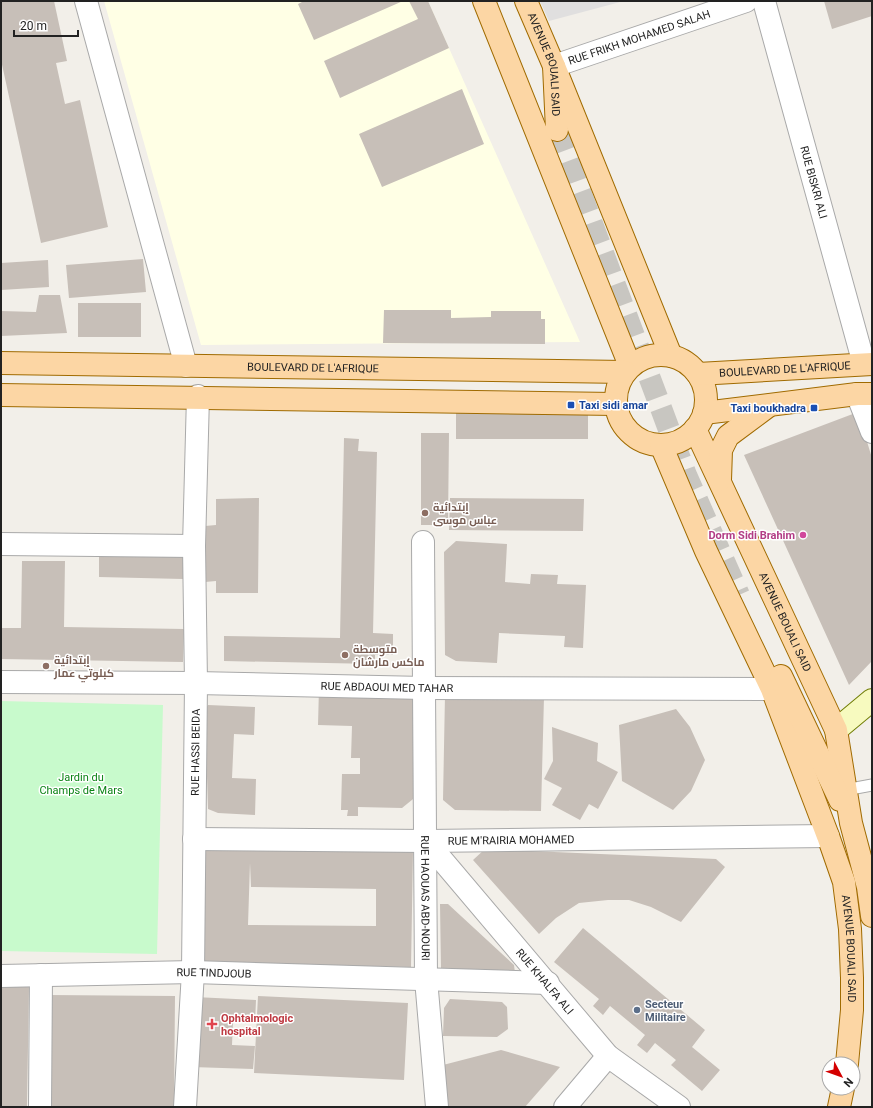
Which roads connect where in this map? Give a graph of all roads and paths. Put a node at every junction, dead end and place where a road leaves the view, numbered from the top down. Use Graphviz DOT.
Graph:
graph roads {
  1 [pos="86,1"];
  2 [pos="484,1"];
  3 [pos="526,1"];
  4 [pos="746,1"];
  5 [pos="764,1"];
  6 [pos="554,66"];
  7 [pos="518,86"];
  8 [pos="672,356"];
  9 [pos="1,363"];
  10 [pos="868,364"];
  11 [pos="186,366"];
  12 [pos="627,369"];
  13 [pos="698,374"];
  14 [pos="865,394"];
  15 [pos="1,395"];
  16 [pos="198,396"];
  17 [pos="615,404"];
  18 [pos="770,405"];
  19 [pos="700,421"];
  20 [pos="872,432"];
  21 [pos="661,445"];
  22 [pos="720,483"];
  23 [pos="423,542"];
  24 [pos="1,544"];
  25 [pos="194,546"];
  26 [pos="739,595"];
  27 [pos="1,682"];
  28 [pos="196,683"];
  29 [pos="424,688"];
  30 [pos="781,692"];
  31 [pos="872,700"];
  32 [pos="836,730"];
  33 [pos="872,784"];
  34 [pos="845,790"];
  35 [pos="851,823"];
  36 [pos="828,836"];
  37 [pos="194,839"];
  38 [pos="426,841"];
  39 [pos="872,916"];
  40 [pos="193,972"];
  41 [pos="41,975"];
  42 [pos="1,976"];
  43 [pos="426,979"];
  44 [pos="548,983"];
  45 [pos="608,1056"];
  46 [pos="848,1056"];
  47 [pos="841,1096"];
  48 [pos="40,1107"];
  49 [pos="185,1107"];
  50 [pos="437,1107"];
  51 [pos="565,1107"];
  52 [pos="679,1107"];
  53 [pos="839,1107"];
  1 -- 11 [label="street"];
  2 -- 7 [label="main road"];
  3 -- 6 [label="main road, AVENUE BOUALI SAID"];
  4 -- 6 [label="street, RUE FRIKH MOHAMED SALAH"];
  5 -- 10 [label="street, RUE BISKRI ALI"];
  6 -- 7 [label="main road, AVENUE BOUALI SAID"];
  6 -- 8 [label="main road"];
  7 -- 12 [label="main road"];
  8 -- 12 [label="main road"];
  8 -- 13 [label="main road"];
  9 -- 11 [label="main road, BOULEVARD DE L'AFRIQUE"];
  10 -- 13 [label="main road, BOULEVARD DE L'AFRIQUE"];
  11 -- 12 [label="main road, BOULEVARD DE L'AFRIQUE"];
  12 -- 17 [label="main road"];
  13 -- 19 [label="main road"];
  14 -- 18 [label="main road"];
  14 -- 20 [label="street"];
  15 -- 16 [label="main road"];
  16 -- 17 [label="main road"];
  16 -- 25 [label="street, RUE HASSI BEIDA"];
  17 -- 21 [label="main road"];
  18 -- 19 [label="main road"];
  18 -- 22 [label="main road"];
  19 -- 21 [label="main road"];
  19 -- 22 [label="main road, AVENUE BOUALI SAID"];
  21 -- 30 [label="main road, AVENUE BOUALI SAID"];
  22 -- 32 [label="main road, AVENUE BOUALI SAID"];
  23 -- 29 [label="street, RUE HAOUAS ABD-NOURI"];
  24 -- 25 [label="street"];
  25 -- 28 [label="street, RUE HASSI BEIDA"];
  26 -- 30 [label="main road, AVENUE BOUALI SAID"];
  27 -- 28 [label="street, RUE ABDAOUI MED TAHAR"];
  28 -- 29 [label="street, RUE ABDAOUI MED TAHAR"];
  28 -- 37 [label="street, RUE HASSI BEIDA"];
  29 -- 30 [label="street, RUE ABDAOUI MED TAHAR"];
  29 -- 38 [label="street, RUE HAOUAS ABD-NOURI"];
  30 -- 35 [label="main road, AVENUE BOUALI SAID"];
  30 -- 36 [label="main road, AVENUE BOUALI SAID"];
  31 -- 32 [label="main road"];
  32 -- 34 [label="main road, AVENUE BOUALI SAID"];
  33 -- 34 [label="lane"];
  34 -- 35 [label="main road, AVENUE BOUALI SAID"];
  35 -- 39 [label="main road, AVENUE BOUALI SAID"];
  36 -- 38 [label="street, RUE M'RAIRIA MOHAMED"];
  36 -- 46 [label="main road, AVENUE BOUALI SAID"];
  37 -- 38 [label="street, RUE M'RAIRIA MOHAMED"];
  37 -- 40 [label="street, RUE HASSI BEIDA"];
  38 -- 43 [label="street, RUE HAOUAS ABD-NOURI"];
  38 -- 44 [label="street, RUE KHALFA ALI"];
  40 -- 41 [label="street, RUE TINDJOUB"];
  40 -- 43 [label="street, RUE TINDJOUB"];
  40 -- 49 [label="street, RUE HASSI BEIDA"];
  41 -- 42 [label="street, RUE TINDJOUB"];
  41 -- 48 [label="street"];
  43 -- 44 [label="street, RUE TINDJOUB"];
  43 -- 50 [label="street, RUE HAOUAS ABD-NOURI"];
  44 -- 45 [label="street, RUE KHALFA ALI"];
  45 -- 51 [label="street"];
  45 -- 52 [label="street, RUE KHALFA ALI"];
  47 -- 53 [label="main road"];
}
